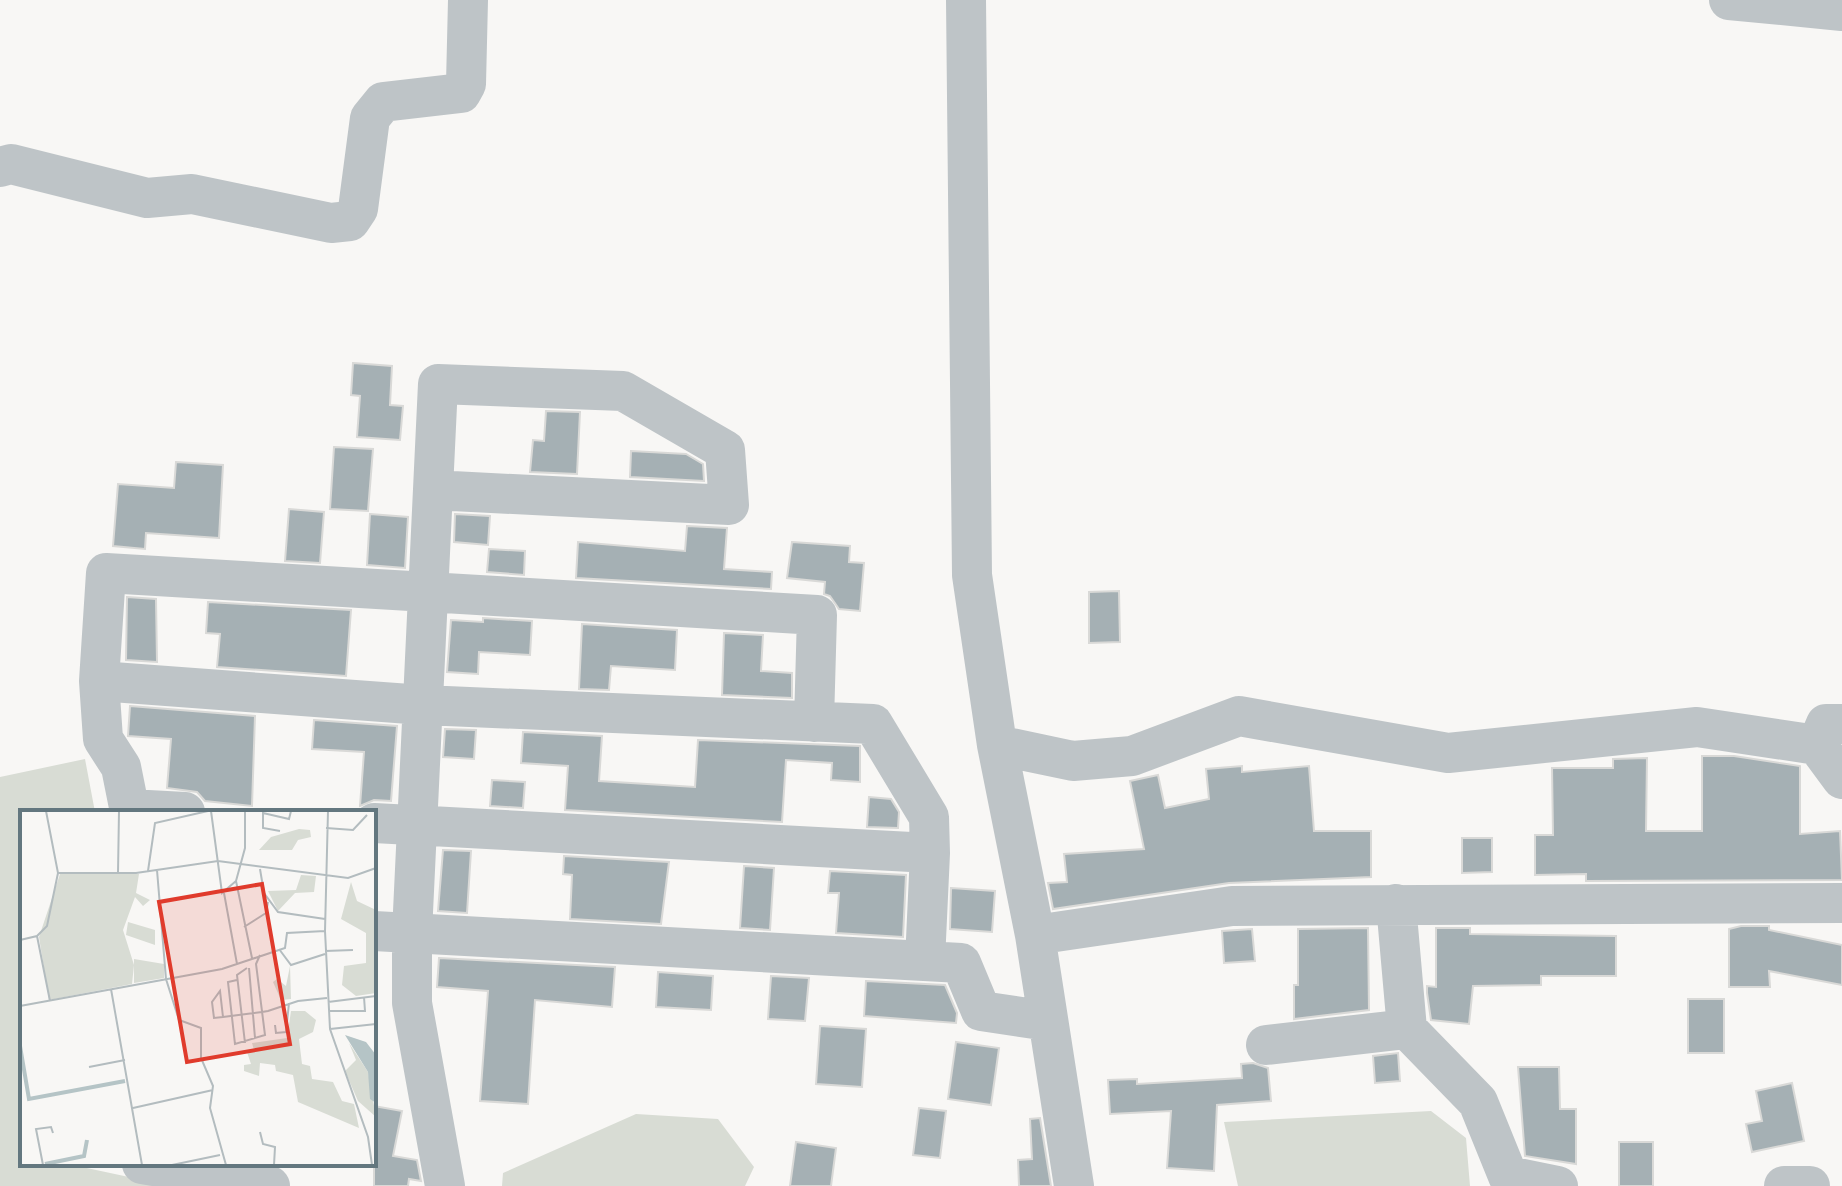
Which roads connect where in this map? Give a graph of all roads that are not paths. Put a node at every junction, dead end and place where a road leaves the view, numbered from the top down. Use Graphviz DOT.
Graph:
graph roads {
  1 [pos="468,0"];
  2 [pos="966,0"];
  3 [pos="1729,0"];
  4 [pos="1842,11"];
  5 [pos="0,167"];
  6 [pos="433,490"];
  7 [pos="428,595"];
  8 [pos="99,681"];
  9 [pos="423,705"];
  10 [pos="814,722"];
  11 [pos="1830,735"];
  12 [pos="997,745"];
  13 [pos="1842,779"];
  14 [pos="130,810"];
  15 [pos="376,823"];
  16 [pos="417,826"];
  17 [pos="930,853"];
  18 [pos="1842,903"];
  19 [pos="1396,904"];
  20 [pos="393,932"];
  21 [pos="1035,935"];
  22 [pos="925,961"];
  23 [pos="1048,1021"];
  24 [pos="1407,1029"];
  25 [pos="1266,1045"];
  26 [pos="154,1166"];
  27 [pos="270,1186"];
  28 [pos="445,1186"];
  29 [pos="1074,1186"];
  30 [pos="1558,1186"];
  31 [pos="1784,1186"];
  32 [pos="1810,1186"];
  1 -- 5 [label="street"];
  2 -- 12 [label="street"];
  3 -- 4 [label="street"];
  6 -- 6 [label="street"];
  6 -- 7 [label="street"];
  7 -- 8 [label="street"];
  7 -- 9 [label="street"];
  7 -- 10 [label="street"];
  8 -- 9 [label="street"];
  8 -- 14 [label="street"];
  9 -- 10 [label="street"];
  9 -- 16 [label="street"];
  10 -- 17 [label="street"];
  11 -- 12 [label="street"];
  11 -- 13 [label="street"];
  12 -- 21 [label="street"];
  15 -- 16 [label="street"];
  16 -- 17 [label="street"];
  16 -- 20 [label="street"];
  17 -- 22 [label="street"];
  18 -- 19 [label="street"];
  19 -- 21 [label="street"];
  19 -- 24 [label="street"];
  20 -- 22 [label="street"];
  20 -- 28 [label="street"];
  21 -- 23 [label="street"];
  22 -- 23 [label="street"];
  23 -- 29 [label="street"];
  24 -- 25 [label="street"];
  24 -- 30 [label="street"];
  26 -- 27 [label="street"];
  31 -- 32 [label="street"];
}
